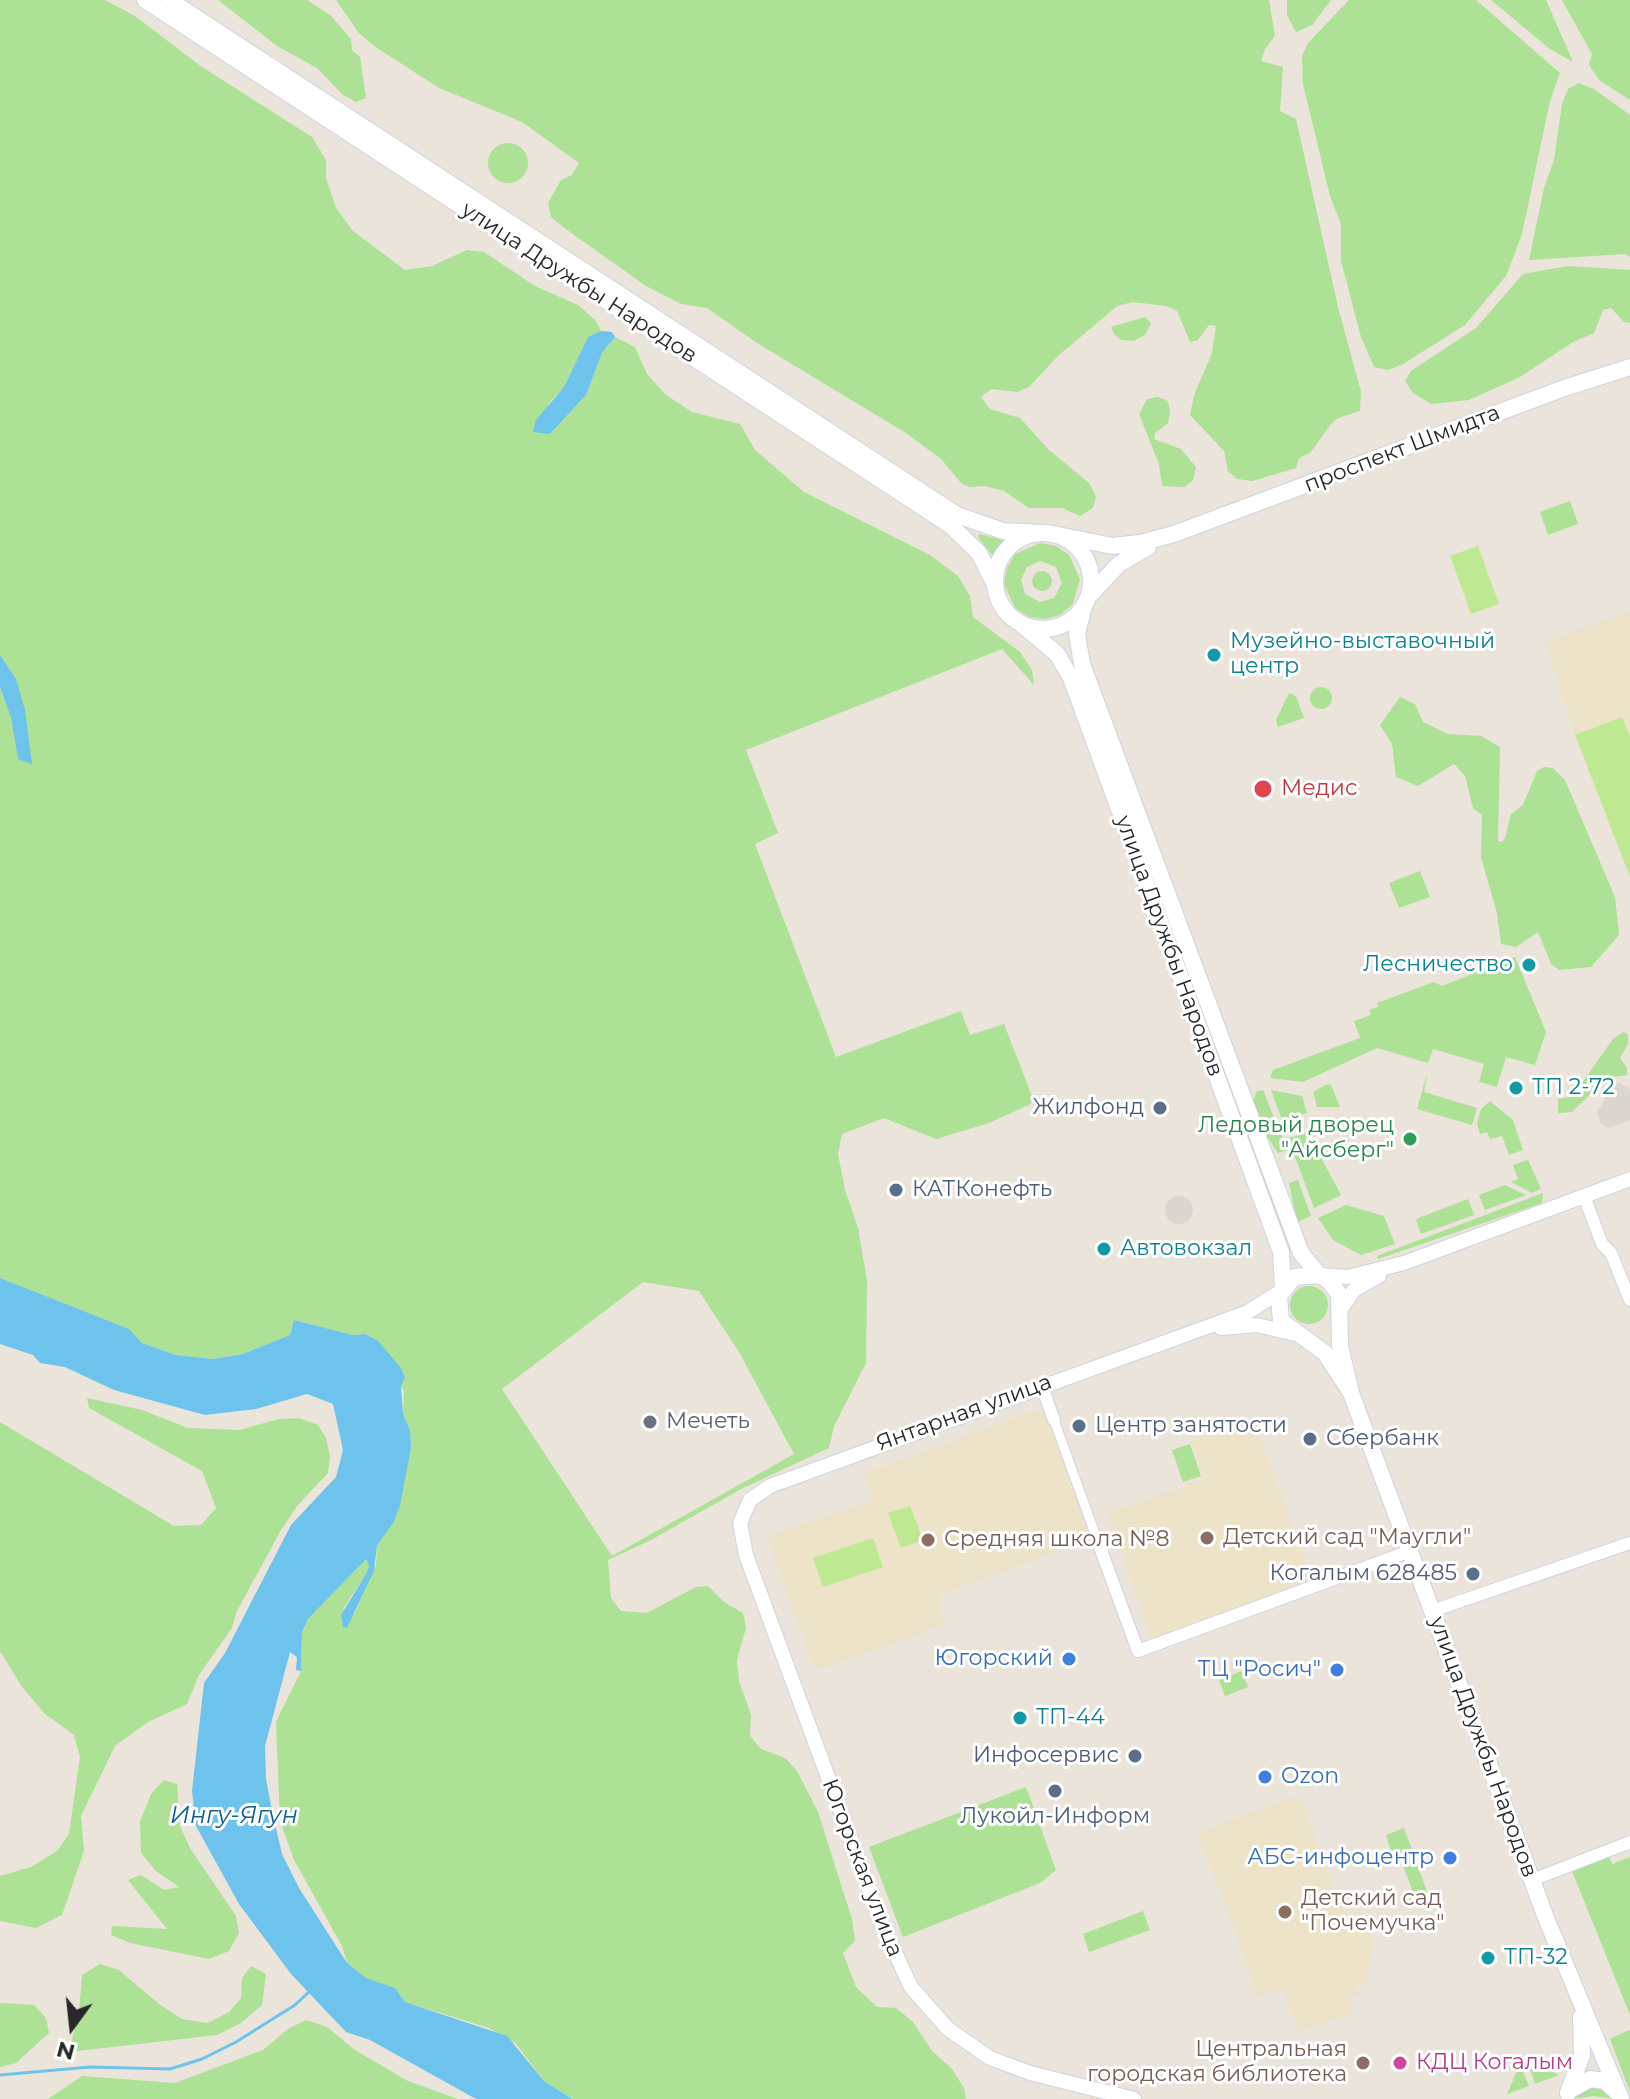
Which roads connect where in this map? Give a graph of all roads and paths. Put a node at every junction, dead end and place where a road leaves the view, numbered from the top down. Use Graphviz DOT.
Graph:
graph roads {
  1 [pos="145,0"];
  2 [pos="169,0"];
  3 [pos="1630,367"];
  4 [pos="1050,534"];
  5 [pos="1174,534"];
  6 [pos="995,585"];
  7 [pos="1085,602"];
  8 [pos="1020,623"];
  9 [pos="1630,1179"];
  10 [pos="1584,1196"];
  11 [pos="1404,1263"];
  12 [pos="1320,1275"];
  13 [pos="1282,1289"];
  14 [pos="1630,1300"];
  15 [pos="1340,1313"];
  16 [pos="1189,1334"];
  17 [pos="1298,1335"];
  18 [pos="1041,1384"];
  19 [pos="1351,1393"];
  20 [pos="1054,1420"];
  21 [pos="746,1504"];
  22 [pos="1098,1542"];
  23 [pos="1630,1543"];
  24 [pos="1410,1551"];
  25 [pos="1432,1611"];
  26 [pos="1630,1842"];
  27 [pos="1532,1880"];
  28 [pos="1580,2003"];
  29 [pos="1565,2097"];
  30 [pos="1134,2099"];
  31 [pos="1621,2099"];
  1 -- 6 [label="main road, улица Дружбы Народов"];
  2 -- 4 [label="main road, улица Дружбы Народов"];
  3 -- 5 [label="main road, проспект Шмидта"];
  4 -- 5 [label="main road, проспект Шмидта"];
  4 -- 6 [label="main road"];
  4 -- 7 [label="main road"];
  5 -- 7 [label="main road, проспект Шмидта"];
  6 -- 8 [label="main road"];
  7 -- 8 [label="main road"];
  7 -- 12 [label="main road, улица Дружбы Народов"];
  8 -- 13 [label="main road, улица Дружбы Народов"];
  9 -- 10 [label="street"];
  10 -- 11 [label="street"];
  10 -- 14 [label="street"];
  11 -- 12 [label="street"];
  11 -- 15 [label="street"];
  12 -- 13 [label="main road"];
  12 -- 15 [label="main road"];
  13 -- 16 [label="street"];
  13 -- 17 [label="main road"];
  15 -- 17 [label="main road"];
  15 -- 19 [label="main road"];
  16 -- 17 [label="street"];
  16 -- 18 [label="street, Янтарная улица"];
  17 -- 19 [label="main road"];
  18 -- 20 [label="street"];
  18 -- 21 [label="street, Янтарная улица"];
  19 -- 24 [label="main road, улица Дружбы Народов"];
  20 -- 22 [label="street"];
  21 -- 30 [label="street, Югорская улица"];
  22 -- 24 [label="street"];
  23 -- 25 [label="street"];
  24 -- 25 [label="main road, улица Дружбы Народов"];
  25 -- 27 [label="main road, улица Дружбы Народов"];
  26 -- 27 [label="street"];
  27 -- 28 [label="main road, улица Дружбы Народов"];
  28 -- 29 [label="main road"];
  28 -- 31 [label="main road, улица Дружбы Народов"];
  29 -- 31 [label="main road, улица Дружбы Народов"];
}
